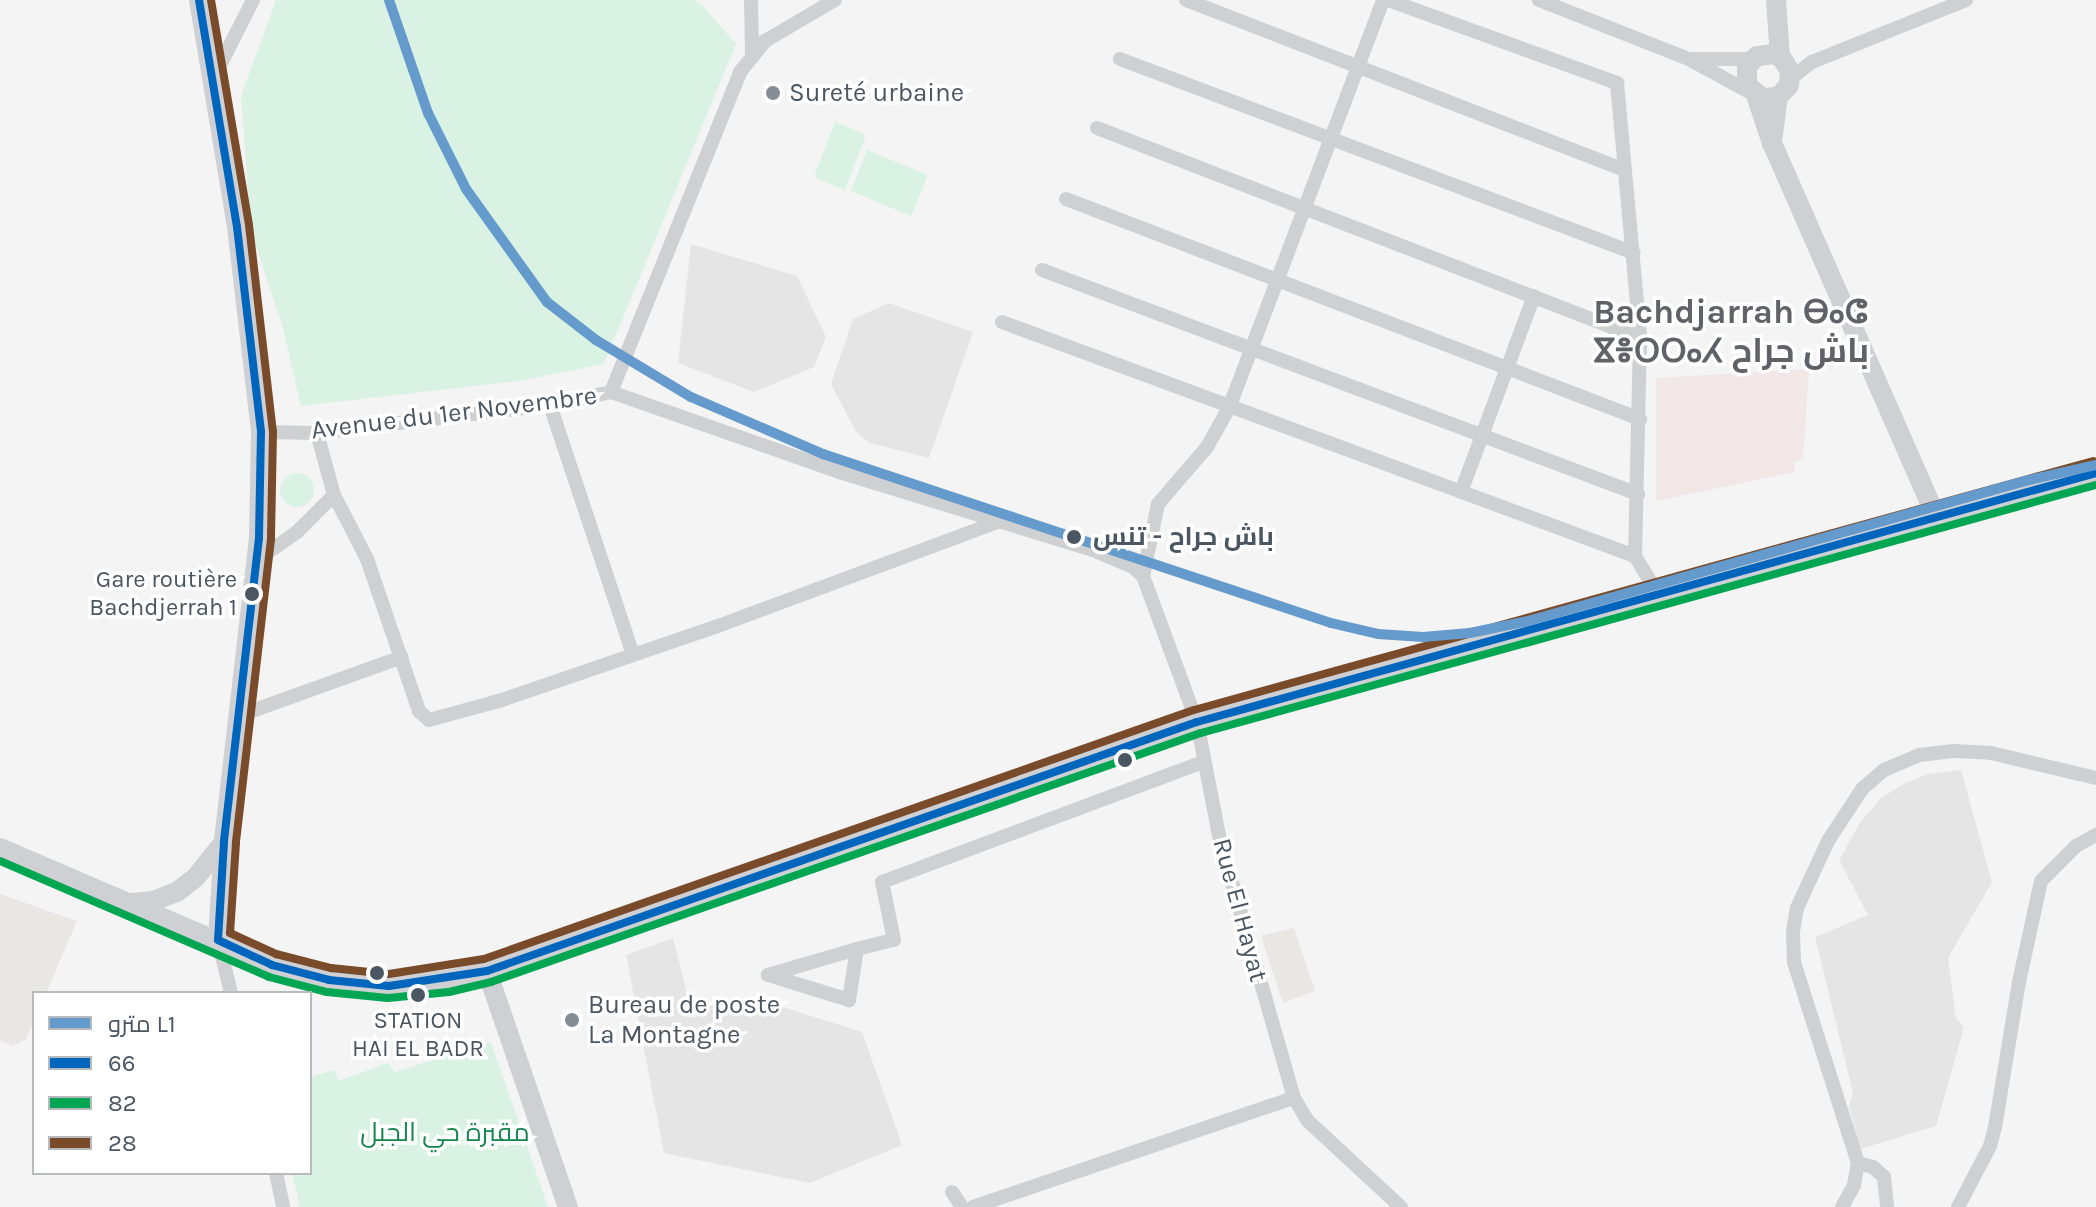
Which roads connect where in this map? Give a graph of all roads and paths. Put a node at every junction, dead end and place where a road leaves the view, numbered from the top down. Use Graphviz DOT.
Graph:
graph roads {
  1 [pos="199,0"];
  2 [pos="253,0"];
  3 [pos="751,0"];
  4 [pos="835,0"];
  5 [pos="1186,0"];
  6 [pos="1385,0"];
  7 [pos="1539,0"];
  8 [pos="1776,0"];
  9 [pos="1966,0"];
  10 [pos="244,7"];
  11 [pos="752,53"];
  12 [pos="1769,57"];
  13 [pos="1120,59"];
  14 [pos="1689,59"];
  15 [pos="1812,62"];
  16 [pos="1357,66"];
  17 [pos="214,77"];
  18 [pos="1790,79"];
  19 [pos="1756,95"];
  20 [pos="1778,97"];
  21 [pos="1097,128"];
  22 [pos="1330,137"];
  23 [pos="1772,143"];
  24 [pos="1625,170"];
  25 [pos="1066,199"];
  26 [pos="1304,207"];
  27 [pos="1634,253"];
  28 [pos="1042,270"];
  29 [pos="1278,280"];
  30 [pos="1534,296"];
  31 [pos="1002,322"];
  32 [pos="1640,338"];
  33 [pos="1251,349"];
  34 [pos="1507,368"];
  35 [pos="611,392"];
  36 [pos="550,405"];
  37 [pos="1229,408"];
  38 [pos="1640,419"];
  39 [pos="261,432"];
  40 [pos="317,433"];
  41 [pos="1481,435"];
  42 [pos="2096,473"];
  43 [pos="1461,492"];
  44 [pos="1638,494"];
  45 [pos="334,495"];
  46 [pos="1936,517"];
  47 [pos="998,522"];
  48 [pos="1635,556"];
  49 [pos="257,560"];
  50 [pos="1143,576"];
  51 [pos="1659,596"];
  52 [pos="633,654"];
  53 [pos="402,657"];
  54 [pos="238,716"];
  55 [pos="1197,722"];
  56 [pos="1203,762"];
  57 [pos="2096,778"];
  58 [pos="2096,835"];
  59 [pos="224,842"];
  60 [pos="0,848"];
  61 [pos="131,903"];
  62 [pos="218,940"];
  63 [pos="857,949"];
  64 [pos="487,971"];
  65 [pos="231,991"];
  66 [pos="1294,1098"];
  67 [pos="1858,1163"];
  68 [pos="276,1175"];
  69 [pos="952,1192"];
  70 [pos="283,1207"];
  71 [pos="568,1207"];
  72 [pos="962,1207"];
  73 [pos="973,1207"];
  74 [pos="1401,1207"];
  75 [pos="1842,1207"];
  76 [pos="1887,1207"];
  77 [pos="1958,1207"];
  1 -- 17 [label="main road"];
  2 -- 10 [label="street"];
  3 -- 11 [label="street"];
  4 -- 11 [label="street"];
  5 -- 16 [label="street"];
  6 -- 16 [label="street"];
  6 -- 24 [label="street"];
  7 -- 14 [label="street"];
  8 -- 12 [label="main road"];
  9 -- 15 [label="street"];
  10 -- 17 [label="street"];
  11 -- 35 [label="street"];
  12 -- 14 [label="street"];
  12 -- 15 [label="street"];
  12 -- 18 [label="main road"];
  12 -- 19 [label="main road"];
  13 -- 22 [label="street"];
  14 -- 19 [label="street"];
  15 -- 18 [label="street"];
  16 -- 22 [label="street"];
  16 -- 24 [label="street"];
  17 -- 39 [label="main road"];
  18 -- 20 [label="main road"];
  19 -- 20 [label="main road"];
  19 -- 23 [label="main road"];
  20 -- 23 [label="main road"];
  21 -- 26 [label="street"];
  22 -- 26 [label="street"];
  22 -- 27 [label="street"];
  23 -- 46 [label="main road"];
  24 -- 27 [label="street"];
  25 -- 29 [label="street"];
  26 -- 29 [label="street"];
  26 -- 30 [label="street"];
  27 -- 32 [label="street"];
  28 -- 33 [label="street"];
  29 -- 33 [label="street"];
  29 -- 34 [label="street"];
  30 -- 32 [label="street"];
  30 -- 34 [label="street"];
  31 -- 37 [label="street"];
  32 -- 38 [label="street"];
  33 -- 37 [label="street"];
  33 -- 41 [label="street"];
  34 -- 38 [label="street"];
  34 -- 41 [label="street"];
  35 -- 36 [label="street, Avenue du 1er Novembre"];
  35 -- 47 [label="street, Avenue du 1er Novembre"];
  36 -- 40 [label="street, Avenue du 1er Novembre"];
  36 -- 52 [label="street"];
  37 -- 43 [label="street"];
  37 -- 50 [label="street"];
  38 -- 44 [label="street"];
  39 -- 40 [label="street, Avenue du 1er Novembre"];
  39 -- 49 [label="main road"];
  40 -- 45 [label="street"];
  41 -- 43 [label="street"];
  41 -- 44 [label="street"];
  42 -- 46 [label="main road"];
  43 -- 48 [label="street"];
  44 -- 48 [label="street"];
  45 -- 49 [label="street"];
  45 -- 53 [label="street"];
  46 -- 51 [label="main road"];
  47 -- 50 [label="street, Avenue du 1er Novembre"];
  47 -- 52 [label="street"];
  48 -- 51 [label="street"];
  49 -- 54 [label="main road"];
  50 -- 55 [label="street, Rue El Hayat"];
  51 -- 55 [label="main road"];
  52 -- 53 [label="street"];
  53 -- 54 [label="street"];
  54 -- 59 [label="main road"];
  55 -- 56 [label="street, Rue El Hayat"];
  55 -- 64 [label="main road"];
  56 -- 63 [label="street"];
  56 -- 66 [label="street, Rue El Hayat"];
  57 -- 67 [label="street"];
  58 -- 77 [label="street"];
  59 -- 61 [label="main road"];
  59 -- 62 [label="main road"];
  60 -- 61 [label="main road"];
  61 -- 62 [label="main road"];
  62 -- 64 [label="main road"];
  62 -- 65 [label="street"];
  63 -- 63 [label="street"];
  64 -- 71 [label="main road"];
  66 -- 73 [label="street"];
  66 -- 74 [label="street, Rue El Hayat"];
  67 -- 75 [label="street"];
  67 -- 76 [label="street"];
  68 -- 70 [label="street"];
  69 -- 72 [label="street"];
}
